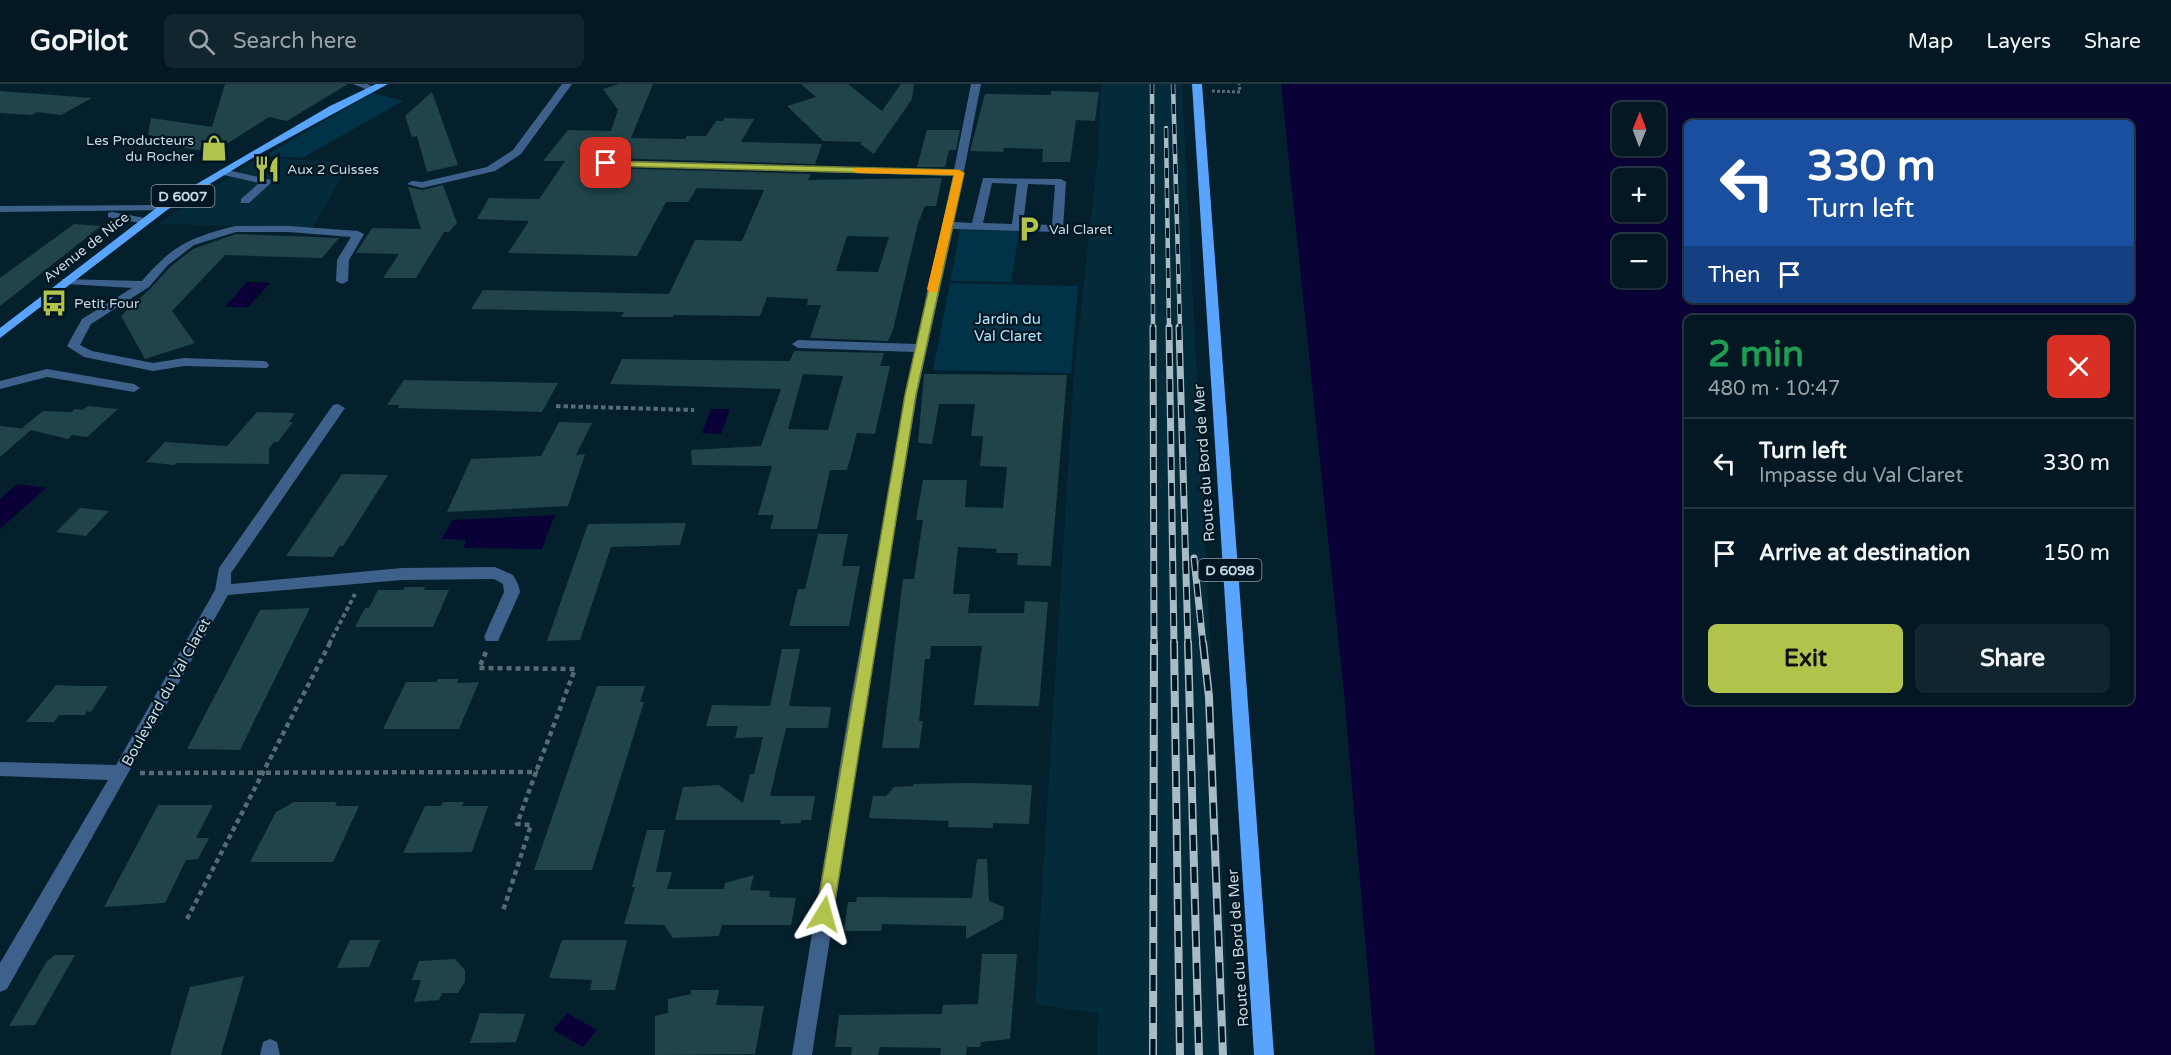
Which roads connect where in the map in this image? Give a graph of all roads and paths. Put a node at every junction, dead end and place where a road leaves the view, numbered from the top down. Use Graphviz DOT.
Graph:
graph roads {
  1 [pos="358,84"];
  2 [pos="567,84"];
  3 [pos="976,84"];
  4 [pos="1239,84"];
  5 [pos="378,87"];
  6 [pos="1198,87"];
  7 [pos="606,163"];
  8 [pos="223,172"];
  9 [pos="959,173"];
  10 [pos="1023,181"];
  11 [pos="412,184"];
  12 [pos="245,201"];
  13 [pos="163,208"];
  14 [pos="0,209"];
  15 [pos="86,210"];
  16 [pos="145,220"];
  17 [pos="947,225"];
  18 [pos="977,226"];
  19 [pos="1017,228"];
  20 [pos="66,281"];
  21 [pos="342,281"];
  22 [pos="145,285"];
  23 [pos="0,333"];
  24 [pos="798,344"];
  25 [pos="921,348"];
  26 [pos="263,365"];
  27 [pos="0,385"];
  28 [pos="134,388"];
  29 [pos="556,406"];
  30 [pos="338,408"];
  31 [pos="694,410"];
  32 [pos="364,577"];
  33 [pos="223,590"];
  34 [pos="492,637"];
  35 [pos="0,769"];
  36 [pos="263,772"];
  37 [pos="536,772"];
  38 [pos="121,773"];
  39 [pos="503,911"];
  40 [pos="187,919"];
  41 [pos="0,982"];
  42 [pos="802,1055"];
  43 [pos="1264,1055"];
  1 -- 5 [label="street"];
  2 -- 11 [label="street"];
  3 -- 9 [label="street"];
  4 -- 6 [label="path"];
  5 -- 8 [label="main road, Avenue de Nice / D 6007"];
  6 -- 43 [label="main road, Route du Bord de Mer / D 6098"];
  7 -- 9 [label="street"];
  8 -- 12 [label="street"];
  8 -- 13 [label="main road, Avenue de Nice / D 6007"];
  9 -- 17 [label="street"];
  10 -- 18 [label="street"];
  10 -- 19 [label="street"];
  10 -- 19 [label="street"];
  13 -- 15 [label="street"];
  13 -- 16 [label="main road, Avenue de Nice / D 6007"];
  14 -- 15 [label="street"];
  15 -- 16 [label="street"];
  16 -- 20 [label="main road, Avenue de Nice / D 6007"];
  17 -- 18 [label="street"];
  17 -- 25 [label="street"];
  18 -- 19 [label="street"];
  20 -- 22 [label="street"];
  20 -- 23 [label="main road, Avenue de Nice / D 6007"];
  21 -- 22 [label="street"];
  22 -- 26 [label="street"];
  24 -- 25 [label="street"];
  25 -- 42 [label="street"];
  27 -- 28 [label="street"];
  29 -- 31 [label="path"];
  30 -- 33 [label="street, Boulevard du Val Claret"];
  32 -- 33 [label="street"];
  32 -- 34 [label="street"];
  32 -- 36 [label="path"];
  33 -- 38 [label="street, Boulevard du Val Claret"];
  34 -- 37 [label="path"];
  35 -- 38 [label="street"];
  36 -- 37 [label="path"];
  36 -- 38 [label="path"];
  36 -- 40 [label="path"];
  37 -- 39 [label="path"];
  38 -- 41 [label="street, Boulevard du Val Claret"];
}
